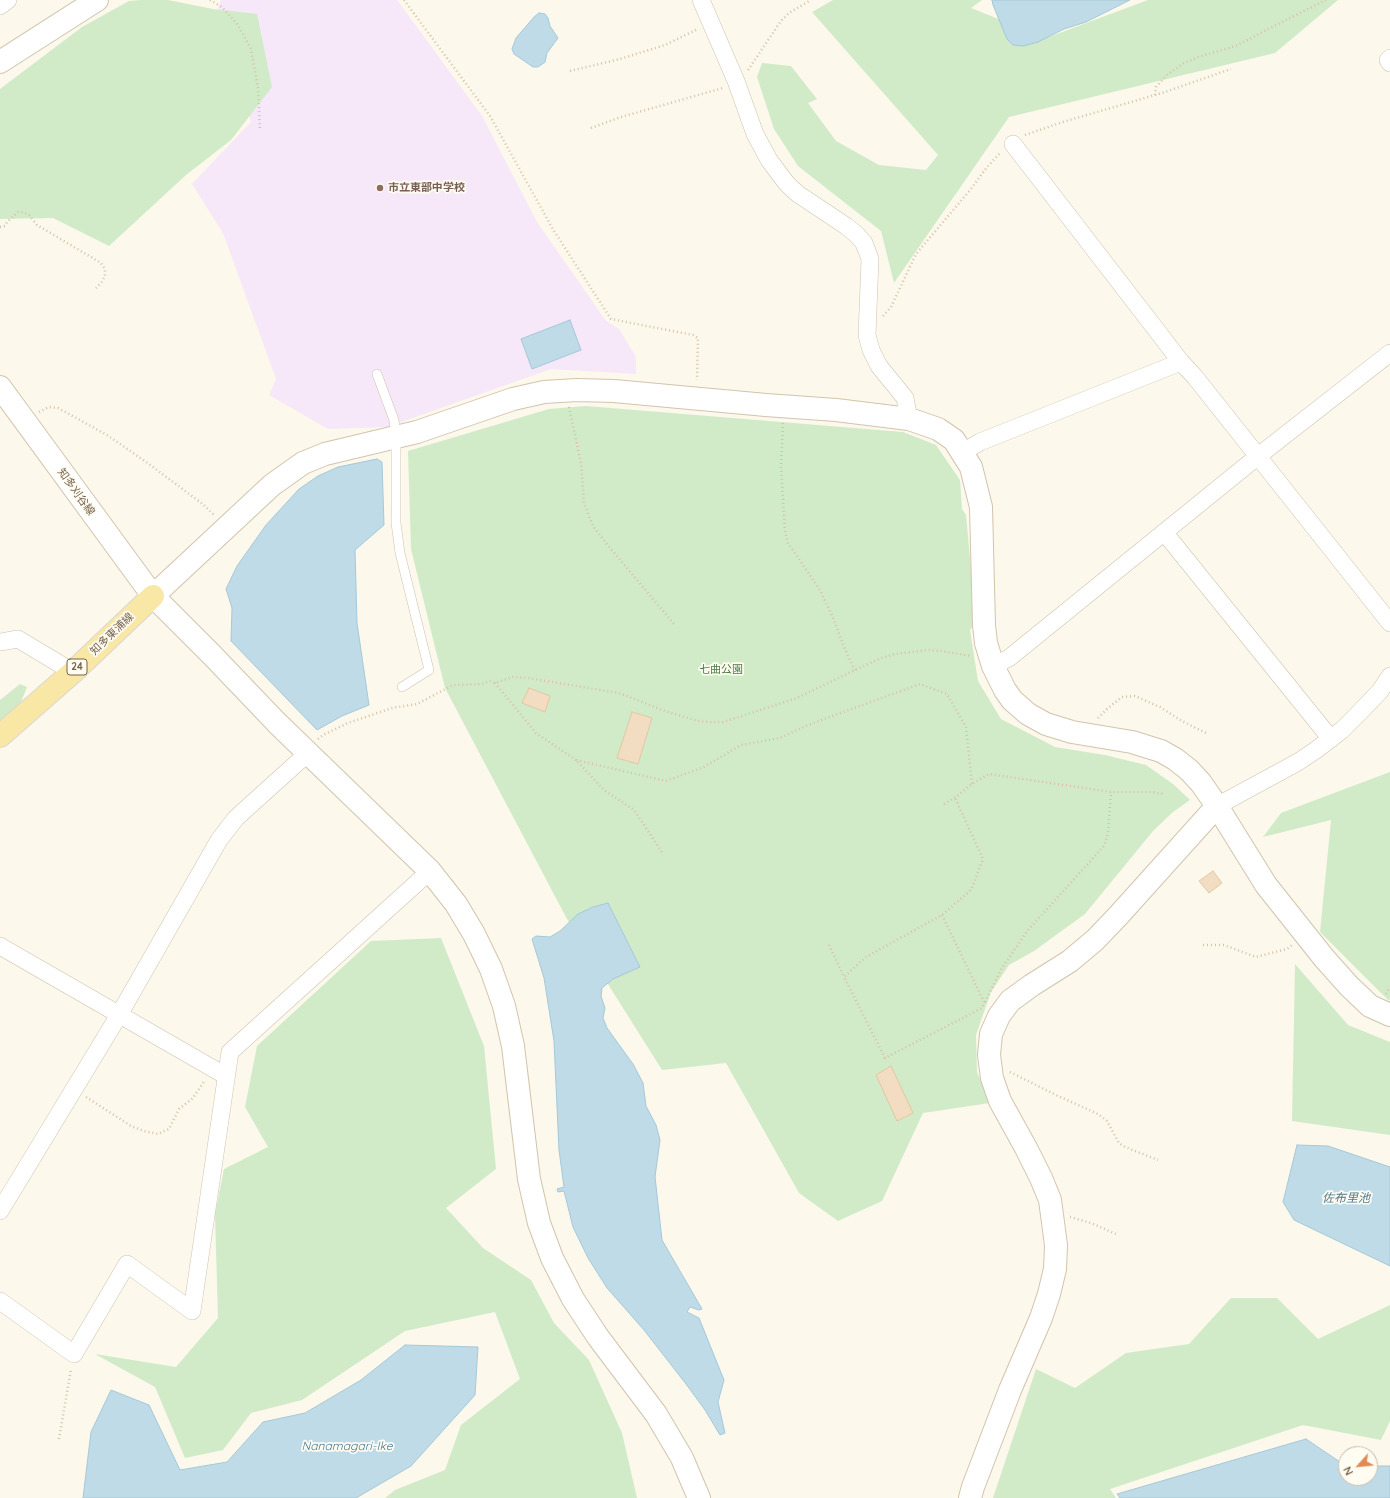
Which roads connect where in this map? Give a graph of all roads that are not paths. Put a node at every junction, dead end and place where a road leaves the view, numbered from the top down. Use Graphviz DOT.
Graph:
graph roads {
  1 [pos="8,0"];
  2 [pos="97,0"];
  3 [pos="701,0"];
  4 [pos="0,6"];
  5 [pos="1390,58"];
  6 [pos="0,62"];
  7 [pos="1390,63"];
  8 [pos="1013,144"];
  9 [pos="1390,353"];
  10 [pos="1181,362"];
  11 [pos="377,374"];
  12 [pos="0,387"];
  13 [pos="909,419"];
  14 [pos="396,437"];
  15 [pos="962,452"];
  16 [pos="1257,457"];
  17 [pos="1164,532"];
  18 [pos="152,596"];
  19 [pos="1390,623"];
  20 [pos="0,642"];
  21 [pos="991,660"];
  22 [pos="72,672"];
  23 [pos="1390,676"];
  24 [pos="402,687"];
  25 [pos="0,736"];
  26 [pos="1331,739"];
  27 [pos="308,753"];
  28 [pos="1217,806"];
  29 [pos="430,871"];
  30 [pos="0,946"];
  31 [pos="119,1015"];
  32 [pos="1390,1015"];
  33 [pos="219,1072"];
  34 [pos="0,1211"];
  35 [pos="0,1301"];
  36 [pos="699,1498"];
  37 [pos="970,1498"];
  1 -- 4 [label="street"];
  2 -- 6 [label="street"];
  3 -- 13 [label="street"];
  5 -- 7 [label="street"];
  8 -- 10 [label="street"];
  9 -- 16 [label="street"];
  10 -- 15 [label="street"];
  10 -- 16 [label="street"];
  11 -- 14 [label="lane"];
  12 -- 18 [label="street, 知多刈谷線"];
  13 -- 14 [label="street"];
  13 -- 15 [label="street"];
  14 -- 18 [label="street"];
  14 -- 24 [label="lane"];
  15 -- 21 [label="street"];
  16 -- 17 [label="street"];
  16 -- 19 [label="street"];
  17 -- 21 [label="street"];
  17 -- 26 [label="street"];
  18 -- 22 [label="main road, 知多東浦線 / 24"];
  18 -- 27 [label="street, 知多刈谷線"];
  20 -- 22 [label="street"];
  21 -- 28 [label="street"];
  22 -- 25 [label="main road, 知多東浦線 / 24"];
  23 -- 26 [label="street"];
  26 -- 28 [label="street"];
  27 -- 29 [label="street, 知多刈谷線"];
  27 -- 31 [label="street"];
  28 -- 32 [label="street"];
  28 -- 37 [label="street"];
  29 -- 33 [label="street"];
  29 -- 36 [label="street, 知多刈谷線"];
  30 -- 31 [label="street"];
  31 -- 33 [label="street"];
  31 -- 34 [label="street"];
  33 -- 35 [label="street"];
}
